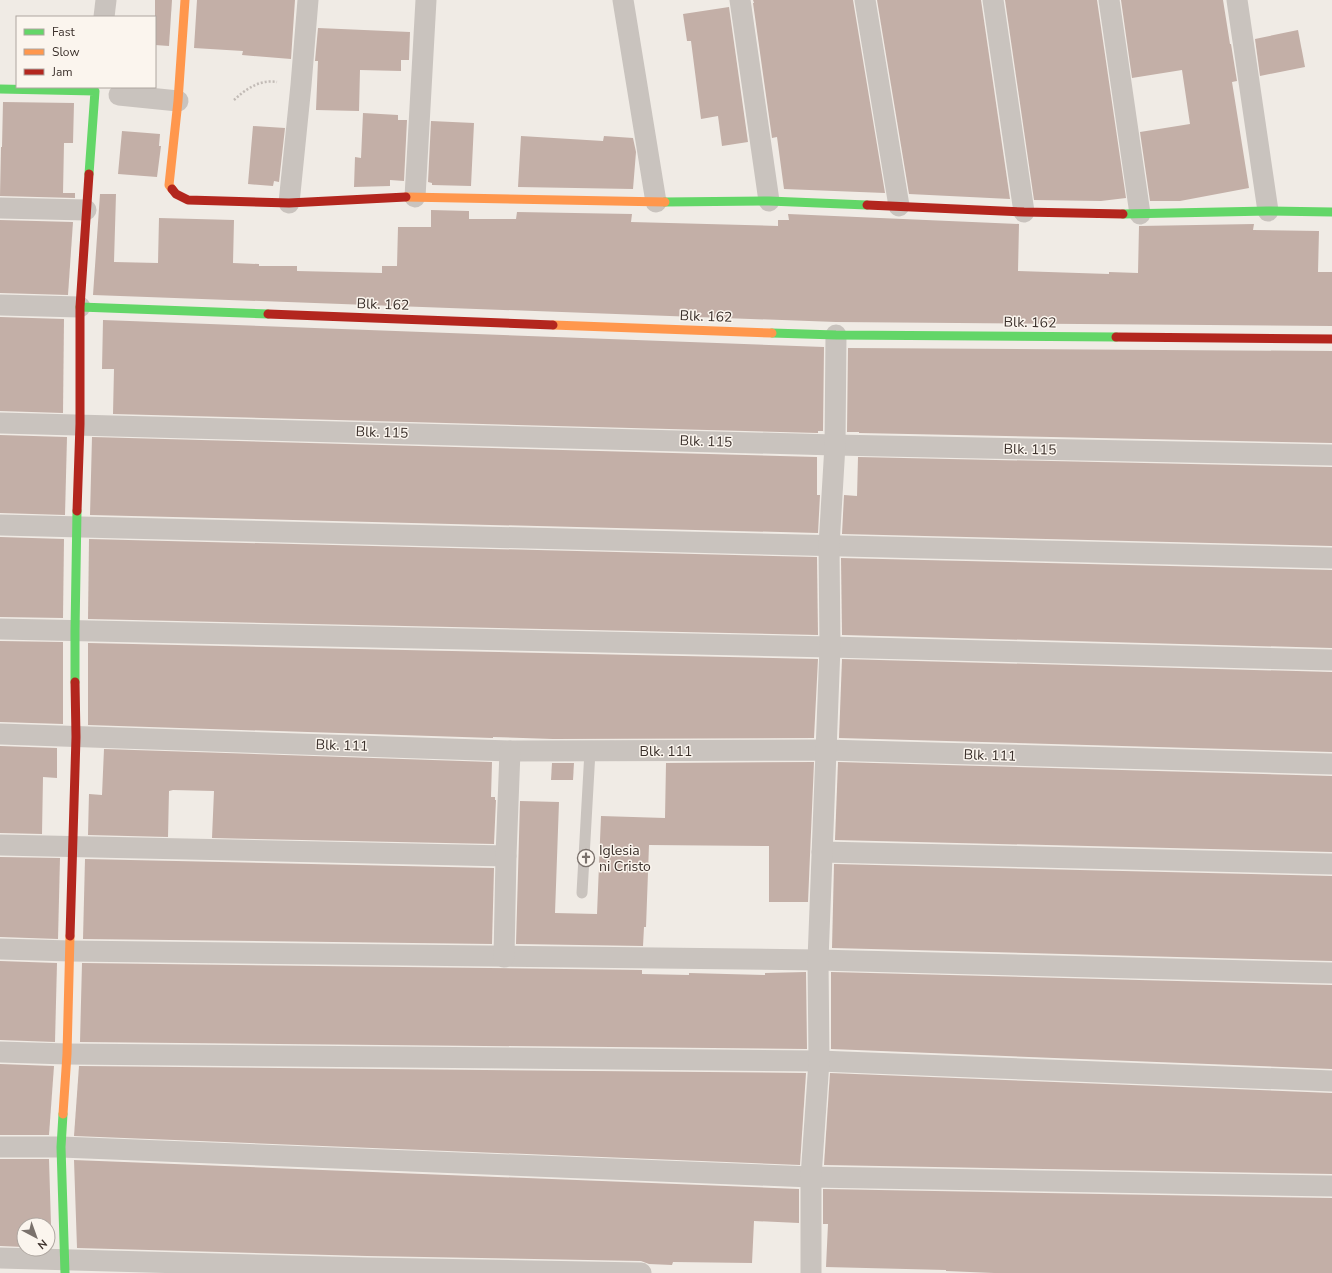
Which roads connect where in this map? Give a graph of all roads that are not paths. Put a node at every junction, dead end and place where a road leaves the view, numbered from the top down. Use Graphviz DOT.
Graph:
graph roads {
  1 [pos="106,0"];
  2 [pos="185,0"];
  3 [pos="308,0"];
  4 [pos="426,0"];
  5 [pos="623,0"];
  6 [pos="740,0"];
  7 [pos="865,0"];
  8 [pos="992,0"];
  9 [pos="1109,0"];
  10 [pos="1237,0"];
  11 [pos="104,16"];
  12 [pos="0,89"];
  13 [pos="95,89"];
  14 [pos="119,95"];
  15 [pos="178,101"];
  16 [pos="415,197"];
  17 [pos="769,201"];
  18 [pos="656,202"];
  19 [pos="289,203"];
  20 [pos="899,206"];
  21 [pos="0,208"];
  22 [pos="86,210"];
  23 [pos="1268,211"];
  24 [pos="1024,212"];
  25 [pos="1332,212"];
  26 [pos="1140,214"];
  27 [pos="0,305"];
  28 [pos="80,307"];
  29 [pos="836,334"];
  30 [pos="1332,339"];
  31 [pos="0,423"];
  32 [pos="80,424"];
  33 [pos="835,445"];
  34 [pos="1332,455"];
  35 [pos="0,525"];
  36 [pos="76,527"];
  37 [pos="829,546"];
  38 [pos="1332,558"];
  39 [pos="0,629"];
  40 [pos="75,631"];
  41 [pos="830,647"];
  42 [pos="1332,660"];
  43 [pos="0,734"];
  44 [pos="76,737"];
  45 [pos="510,750"];
  46 [pos="826,750"];
  47 [pos="590,751"];
  48 [pos="1332,764"];
  49 [pos="0,845"];
  50 [pos="72,847"];
  51 [pos="822,852"];
  52 [pos="506,856"];
  53 [pos="1332,864"];
  54 [pos="582,893"];
  55 [pos="0,949"];
  56 [pos="70,951"];
  57 [pos="504,957"];
  58 [pos="818,960"];
  59 [pos="1332,973"];
  60 [pos="0,1052"];
  61 [pos="67,1054"];
  62 [pos="819,1061"];
  63 [pos="1332,1081"];
  64 [pos="0,1147"];
  65 [pos="61,1147"];
  66 [pos="811,1177"];
  67 [pos="1332,1186"];
  68 [pos="0,1258"];
  69 [pos="65,1266"];
  70 [pos="641,1273"];
  71 [pos="811,1273"];
  1 -- 11 [label="street"];
  2 -- 15 [label="street"];
  3 -- 19 [label="street"];
  4 -- 16 [label="street"];
  5 -- 18 [label="street"];
  6 -- 17 [label="street"];
  7 -- 20 [label="street"];
  8 -- 24 [label="street"];
  9 -- 26 [label="street"];
  10 -- 23 [label="street"];
  12 -- 13 [label="street"];
  13 -- 22 [label="street"];
  14 -- 15 [label="street"];
  15 -- 19 [label="street"];
  16 -- 18 [label="street"];
  16 -- 19 [label="street"];
  17 -- 18 [label="street"];
  17 -- 20 [label="street"];
  20 -- 24 [label="street"];
  21 -- 22 [label="street"];
  22 -- 28 [label="street"];
  23 -- 25 [label="street"];
  23 -- 26 [label="street"];
  24 -- 26 [label="street"];
  27 -- 28 [label="street"];
  28 -- 29 [label="street, Blk. 162"];
  28 -- 32 [label="street"];
  29 -- 30 [label="street, Blk. 162"];
  29 -- 33 [label="street"];
  31 -- 32 [label="street, Blk. 115"];
  32 -- 33 [label="street, Blk. 115"];
  32 -- 36 [label="street"];
  33 -- 34 [label="street, Blk. 115"];
  33 -- 37 [label="street"];
  35 -- 36 [label="street"];
  36 -- 37 [label="street"];
  36 -- 40 [label="street"];
  37 -- 38 [label="street"];
  37 -- 41 [label="street"];
  39 -- 40 [label="street"];
  40 -- 41 [label="street"];
  40 -- 44 [label="street"];
  41 -- 42 [label="street"];
  41 -- 46 [label="street"];
  43 -- 44 [label="street, Blk. 111"];
  44 -- 45 [label="street, Blk. 111"];
  44 -- 50 [label="street"];
  45 -- 47 [label="street, Blk. 111"];
  45 -- 52 [label="street"];
  46 -- 47 [label="street, Blk. 111"];
  46 -- 48 [label="street, Blk. 111"];
  46 -- 51 [label="street"];
  47 -- 54 [label="lane"];
  49 -- 50 [label="street"];
  50 -- 52 [label="street"];
  50 -- 56 [label="street"];
  51 -- 53 [label="street"];
  51 -- 58 [label="street"];
  52 -- 57 [label="street"];
  55 -- 56 [label="street"];
  56 -- 57 [label="street"];
  56 -- 61 [label="street"];
  57 -- 58 [label="street"];
  58 -- 59 [label="street"];
  58 -- 62 [label="street"];
  60 -- 61 [label="street"];
  61 -- 62 [label="street"];
  61 -- 65 [label="street"];
  62 -- 63 [label="street"];
  62 -- 66 [label="street"];
  64 -- 65 [label="street"];
  65 -- 66 [label="street"];
  65 -- 69 [label="street"];
  66 -- 67 [label="street"];
  66 -- 71 [label="street"];
  68 -- 69 [label="street"];
  69 -- 70 [label="street"];
}
